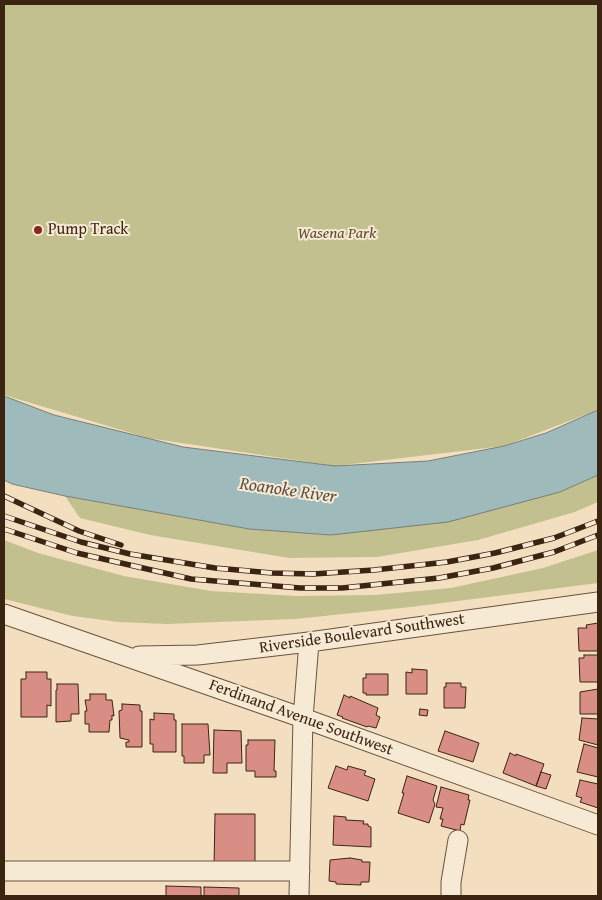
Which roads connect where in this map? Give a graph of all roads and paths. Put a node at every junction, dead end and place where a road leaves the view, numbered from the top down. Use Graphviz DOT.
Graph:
graph roads {
  1 [pos="598,602"];
  2 [pos="4,614"];
  3 [pos="309,642"];
  4 [pos="126,656"];
  5 [pos="303,718"];
  6 [pos="598,825"];
  7 [pos="458,840"];
  8 [pos="4,871"];
  9 [pos="300,871"];
  10 [pos="299,896"];
  11 [pos="451,896"];
  1 -- 3 [label="street, Riverside Boulevard Southwest"];
  2 -- 4 [label="street, Ferdinand Avenue Southwest"];
  3 -- 4 [label="street, Riverside Boulevard Southwest"];
  3 -- 5 [label="street"];
  4 -- 5 [label="street, Ferdinand Avenue Southwest"];
  5 -- 6 [label="street, Ferdinand Avenue Southwest"];
  5 -- 9 [label="street"];
  7 -- 11 [label="street"];
  8 -- 9 [label="street"];
  9 -- 10 [label="street"];
}
